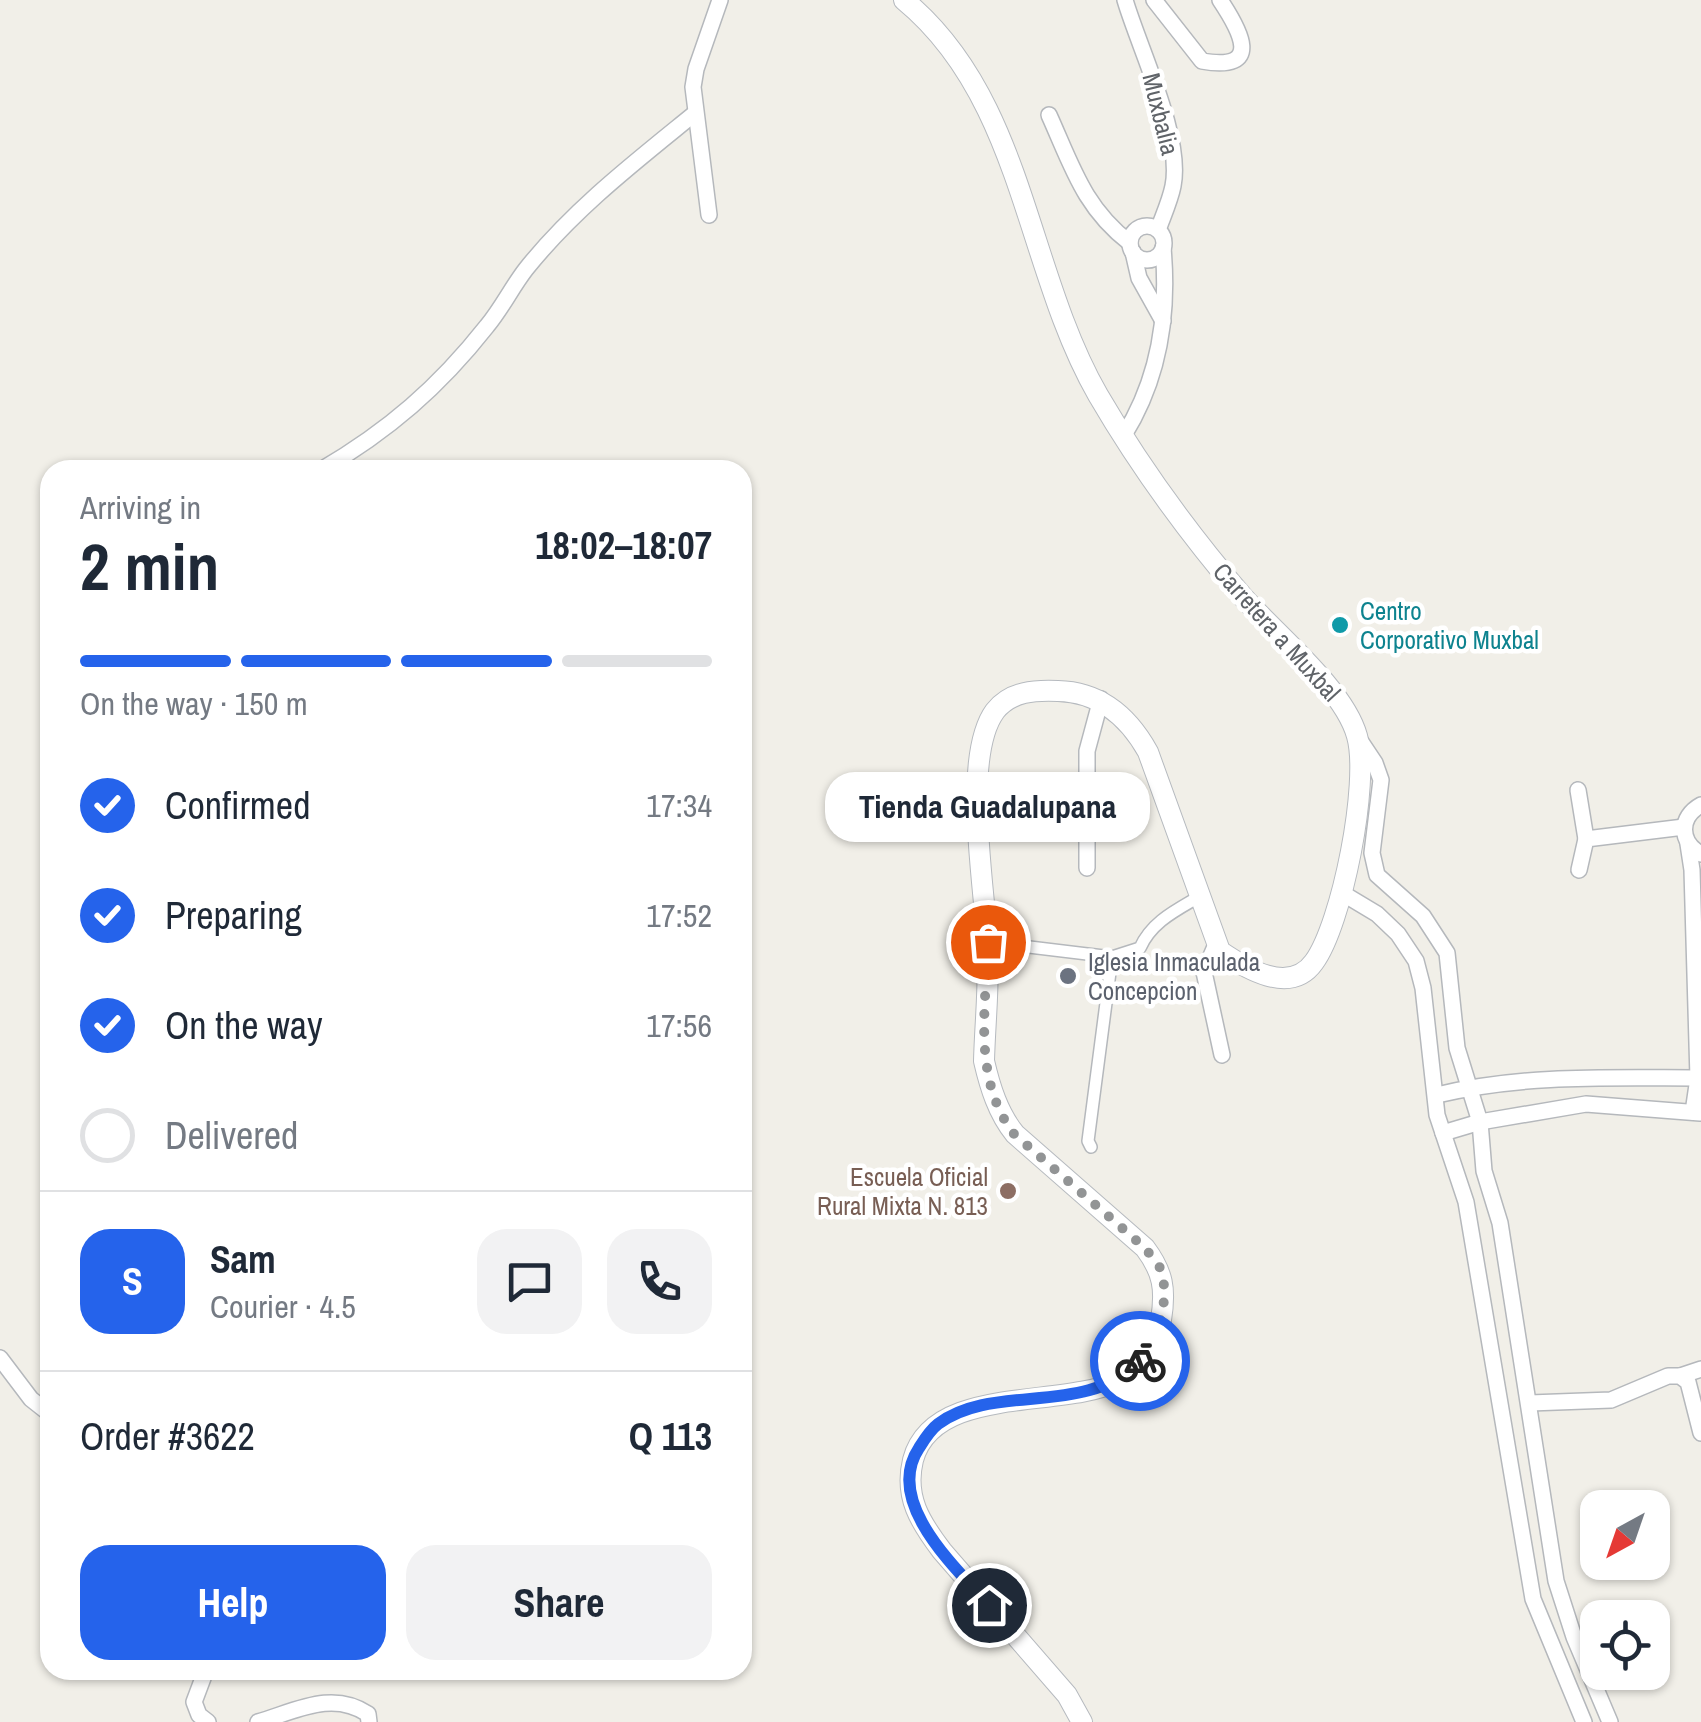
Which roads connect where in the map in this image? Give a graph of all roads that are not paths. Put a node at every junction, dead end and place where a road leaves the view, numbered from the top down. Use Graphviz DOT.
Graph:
graph roads {
  1 [pos="720,0"];
  2 [pos="904,0"];
  3 [pos="1125,0"];
  4 [pos="1154,0"];
  5 [pos="1220,0"];
  6 [pos="694,114"];
  7 [pos="1049,115"];
  8 [pos="709,215"];
  9 [pos="1158,230"];
  10 [pos="1132,247"];
  11 [pos="1164,248"];
  12 [pos="1164,321"];
  13 [pos="1124,436"];
  14 [pos="337,460"];
  15 [pos="1101,699"];
  16 [pos="1358,737"];
  17 [pos="1578,790"];
  18 [pos="1701,804"];
  19 [pos="1684,827"];
  20 [pos="1586,839"];
  21 [pos="1694,849"];
  22 [pos="1087,868"];
  23 [pos="1579,870"];
  24 [pos="1342,893"];
  25 [pos="1202,895"];
  26 [pos="988,942"];
  27 [pos="1217,942"];
  28 [pos="1112,957"];
  29 [pos="1222,1055"];
  30 [pos="1699,1078"];
  31 [pos="1470,1087"];
  32 [pos="1437,1095"];
  33 [pos="1697,1113"];
  34 [pos="1480,1122"];
  35 [pos="1443,1133"];
  36 [pos="1091,1147"];
  37 [pos="0,1358"];
  38 [pos="1701,1368"];
  39 [pos="1680,1376"];
  40 [pos="1530,1403"];
  41 [pos="40,1406"];
  42 [pos="1701,1433"];
  43 [pos="202,1680"];
  44 [pos="208,1722"];
  45 [pos="258,1722"];
  46 [pos="369,1722"];
  47 [pos="1082,1722"];
  48 [pos="1584,1722"];
  49 [pos="1610,1722"];
  1 -- 6 [label="street"];
  2 -- 13 [label="main road, Carretera a Muxbal"];
  3 -- 9 [label="street, Muxbalia"];
  4 -- 5 [label="street, Muxbalia"];
  6 -- 8 [label="street"];
  6 -- 14 [label="street"];
  7 -- 10 [label="street"];
  9 -- 10 [label="street"];
  9 -- 11 [label="street"];
  10 -- 11 [label="street"];
  10 -- 12 [label="street"];
  11 -- 12 [label="street"];
  12 -- 13 [label="street"];
  13 -- 16 [label="main road, Carretera a Muxbal"];
  15 -- 22 [label="street"];
  15 -- 25 [label="main road"];
  15 -- 26 [label="main road"];
  16 -- 24 [label="main road, Carretera a Muxbal"];
  16 -- 31 [label="street"];
  17 -- 20 [label="street"];
  18 -- 19 [label="street"];
  19 -- 20 [label="street"];
  19 -- 21 [label="street"];
  20 -- 23 [label="street"];
  21 -- 30 [label="street"];
  24 -- 27 [label="main road, Carretera a Muxbal"];
  24 -- 32 [label="street"];
  25 -- 27 [label="main road"];
  25 -- 28 [label="street"];
  26 -- 28 [label="street"];
  26 -- 47 [label="main road"];
  27 -- 29 [label="street"];
  28 -- 36 [label="street"];
  30 -- 31 [label="street"];
  30 -- 33 [label="street"];
  31 -- 32 [label="street"];
  31 -- 34 [label="street"];
  32 -- 35 [label="street"];
  33 -- 34 [label="street"];
  34 -- 35 [label="street"];
  34 -- 40 [label="street"];
  35 -- 48 [label="street"];
  37 -- 41 [label="street"];
  38 -- 39 [label="street"];
  39 -- 40 [label="street"];
  39 -- 42 [label="street"];
  40 -- 49 [label="street"];
  43 -- 44 [label="street"];
  45 -- 46 [label="street"];
}
